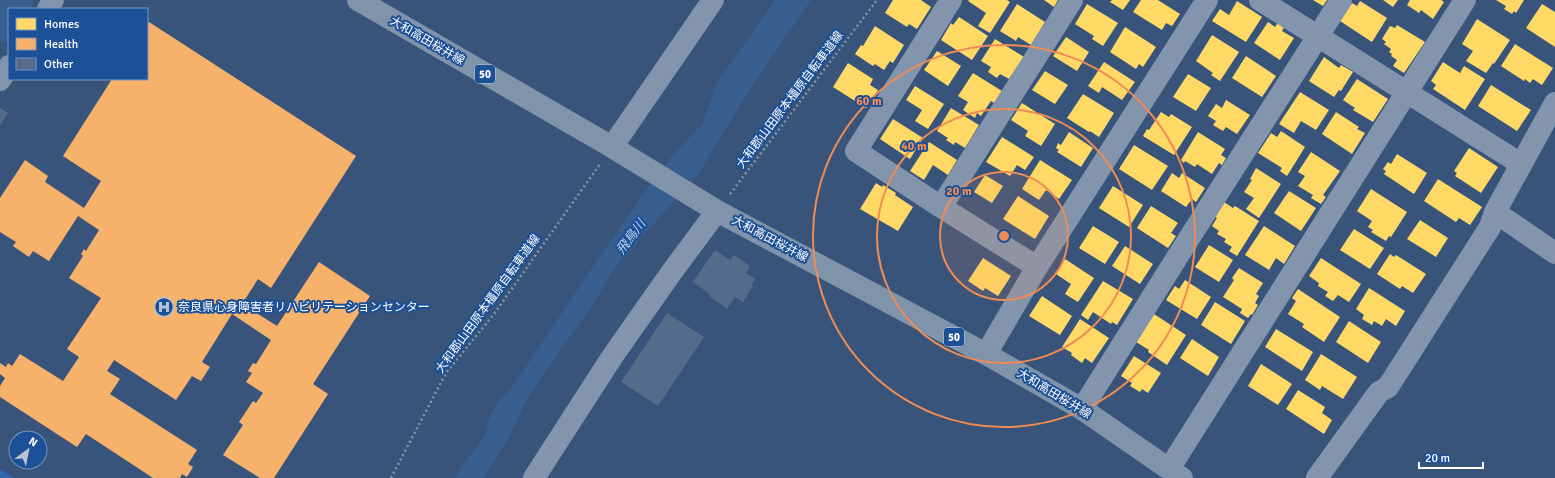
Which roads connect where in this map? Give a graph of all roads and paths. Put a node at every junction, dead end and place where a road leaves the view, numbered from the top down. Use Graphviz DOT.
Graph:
graph roads {
  1 [pos="358,0"];
  2 [pos="713,0"];
  3 [pos="877,0"];
  4 [pos="951,0"];
  5 [pos="1072,0"];
  6 [pos="1208,0"];
  7 [pos="1260,0"];
  8 [pos="1341,0"];
  9 [pos="1465,0"];
  10 [pos="1318,36"];
  11 [pos="8,68"];
  12 [pos="0,80"];
  13 [pos="1406,92"];
  14 [pos="1555,102"];
  15 [pos="617,151"];
  16 [pos="1521,164"];
  17 [pos="941,207"];
  18 [pos="713,208"];
  19 [pos="1495,212"];
  20 [pos="1555,253"];
  21 [pos="1037,267"];
  22 [pos="986,354"];
  23 [pos="1082,409"];
  24 [pos="1175,474"];
  25 [pos="391,478"];
  26 [pos="534,478"];
  27 [pos="1317,478"];
  1 -- 15 [label="main road, 大和高田桜井線 / 50"];
  2 -- 15 [label="street"];
  3 -- 18 [label="path, 大和郡山田原本橿原自転車道線"];
  4 -- 17 [label="street"];
  5 -- 17 [label="street"];
  6 -- 21 [label="street"];
  7 -- 10 [label="street"];
  8 -- 10 [label="street"];
  9 -- 13 [label="street"];
  10 -- 13 [label="street"];
  10 -- 23 [label="street"];
  11 -- 12 [label="street"];
  13 -- 16 [label="street"];
  13 -- 24 [label="street"];
  14 -- 16 [label="street"];
  15 -- 18 [label="main road, 大和高田桜井線 / 50"];
  15 -- 25 [label="path, 大和郡山田原本橿原自転車道線"];
  16 -- 19 [label="street"];
  17 -- 21 [label="street"];
  18 -- 22 [label="main road, 大和高田桜井線 / 50"];
  18 -- 26 [label="street"];
  19 -- 20 [label="street"];
  19 -- 27 [label="street"];
  21 -- 22 [label="street"];
  22 -- 23 [label="main road, 大和高田桜井線 / 50"];
  23 -- 24 [label="main road, 大和高田桜井線 / 50"];
}
